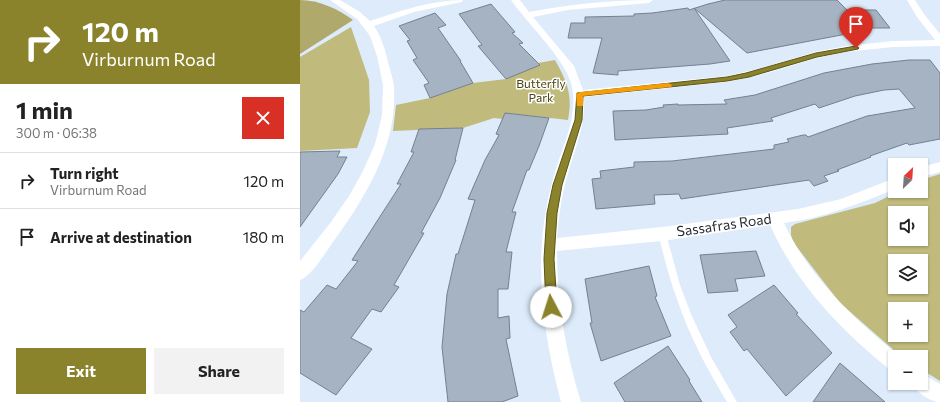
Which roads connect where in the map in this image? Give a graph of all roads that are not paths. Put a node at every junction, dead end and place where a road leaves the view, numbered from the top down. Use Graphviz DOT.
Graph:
graph roads {
  1 [pos="334,0"];
  2 [pos="459,0"];
  3 [pos="515,0"];
  4 [pos="649,0"];
  5 [pos="911,0"];
  6 [pos="527,15"];
  7 [pos="368,25"];
  8 [pos="940,40"];
  9 [pos="940,43"];
  10 [pos="580,94"];
  11 [pos="940,167"];
  12 [pos="928,170"];
  13 [pos="888,186"];
  14 [pos="775,218"];
  15 [pos="662,234"];
  16 [pos="549,245"];
  17 [pos="300,273"];
  18 [pos="888,357"];
  19 [pos="928,387"];
  20 [pos="940,395"];
  21 [pos="571,402"];
  22 [pos="732,402"];
  1 -- 7 [label="street"];
  2 -- 7 [label="street"];
  3 -- 6 [label="street"];
  4 -- 6 [label="street"];
  5 -- 8 [label="street"];
  6 -- 10 [label="street"];
  7 -- 17 [label="street"];
  9 -- 10 [label="street"];
  10 -- 16 [label="street"];
  11 -- 12 [label="street"];
  13 -- 14 [label="street, Sassafras Road"];
  14 -- 15 [label="street, Sassafras Road"];
  14 -- 18 [label="street"];
  15 -- 16 [label="street, Sassafras Road"];
  15 -- 22 [label="lane"];
  16 -- 21 [label="street"];
  19 -- 20 [label="street"];
}
